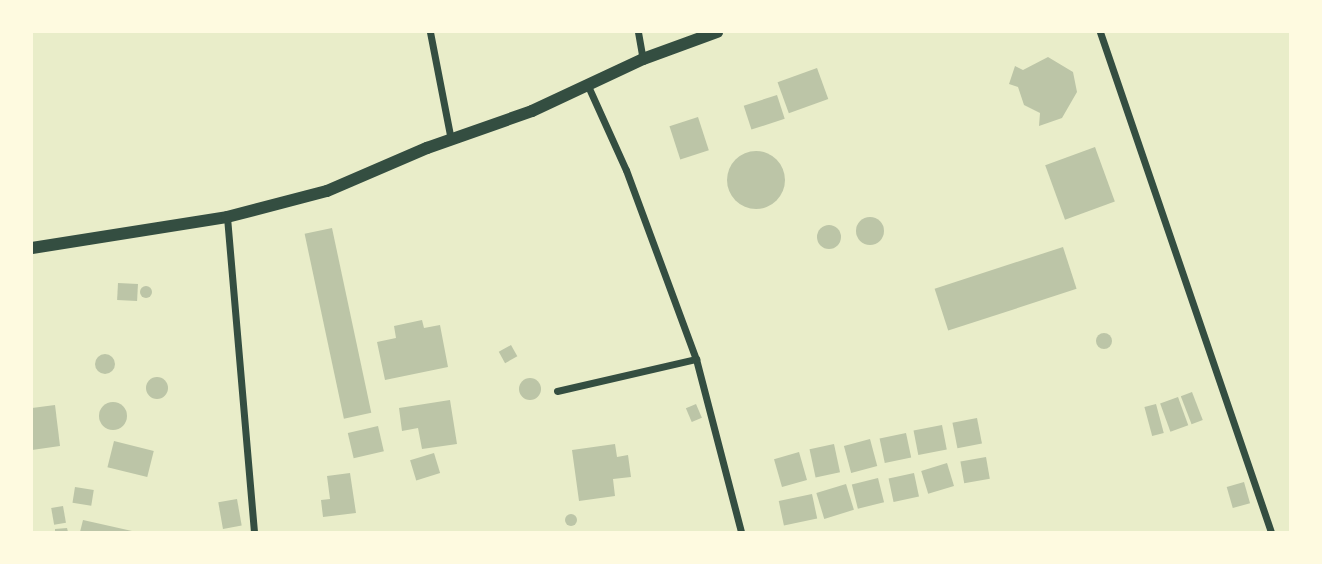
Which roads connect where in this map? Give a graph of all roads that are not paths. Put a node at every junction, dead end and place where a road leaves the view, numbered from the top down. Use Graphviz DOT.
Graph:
graph roads {
  1 [pos="430,32"];
  2 [pos="638,32"];
  3 [pos="717,32"];
  4 [pos="1100,32"];
  5 [pos="643,59"];
  6 [pos="588,86"];
  7 [pos="451,140"];
  8 [pos="227,217"];
  9 [pos="32,248"];
  10 [pos="696,359"];
  11 [pos="557,391"];
  12 [pos="254,533"];
  13 [pos="741,533"];
  14 [pos="1271,533"];
  1 -- 7 [label="street"];
  2 -- 5 [label="street"];
  3 -- 5 [label="street"];
  4 -- 14 [label="street"];
  5 -- 6 [label="street"];
  6 -- 7 [label="street"];
  6 -- 10 [label="street"];
  7 -- 8 [label="street"];
  8 -- 9 [label="street"];
  8 -- 12 [label="street"];
  10 -- 11 [label="street"];
  10 -- 13 [label="street"];
}
